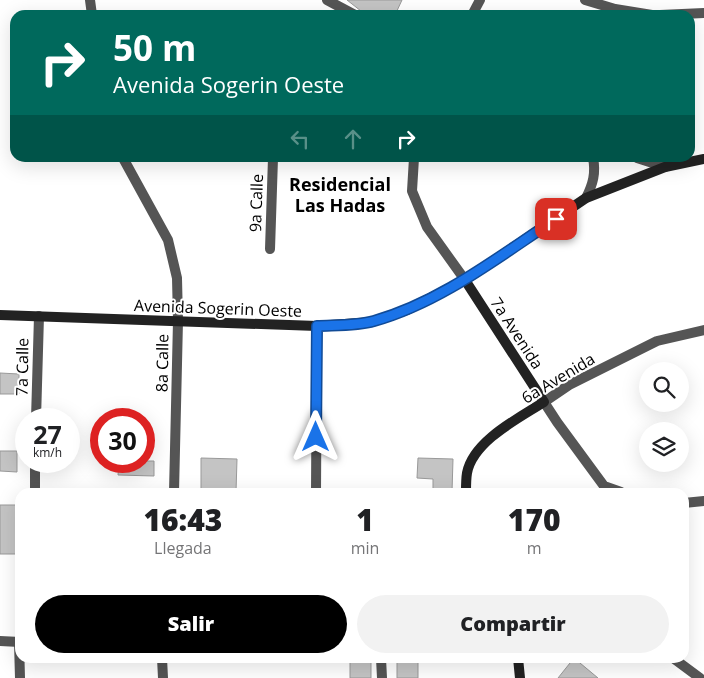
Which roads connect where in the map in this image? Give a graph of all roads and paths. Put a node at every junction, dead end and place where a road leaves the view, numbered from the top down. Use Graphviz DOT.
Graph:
graph roads {
  1 [pos="327,0"];
  2 [pos="585,0"];
  3 [pos="346,10"];
  4 [pos="615,10"];
  5 [pos="125,162"];
  6 [pos="272,162"];
  7 [pos="414,162"];
  8 [pos="594,162"];
  9 [pos="649,162"];
  10 [pos="689,162"];
  11 [pos="664,167"];
  12 [pos="586,198"];
  13 [pos="270,249"];
  14 [pos="465,280"];
  15 [pos="0,315"];
  16 [pos="39,316"];
  17 [pos="178,321"];
  18 [pos="317,326"];
  19 [pos="704,330"];
  20 [pos="544,402"];
  21 [pos="36,408"];
  22 [pos="35,473"];
  23 [pos="35,488"];
  24 [pos="174,488"];
  25 [pos="316,488"];
  26 [pos="466,488"];
  27 [pos="610,488"];
  28 [pos="704,500"];
  29 [pos="689,502"];
  30 [pos="0,642"];
  31 [pos="15,642"];
  32 [pos="20,663"];
  33 [pos="162,663"];
  34 [pos="381,663"];
  35 [pos="518,663"];
  36 [pos="680,663"];
  37 [pos="20,678"];
  38 [pos="163,678"];
  39 [pos="382,678"];
  40 [pos="520,678"];
  41 [pos="700,678"];
  1 -- 3 [label="street"];
  2 -- 4 [label="street"];
  5 -- 17 [label="street, 8a Calle"];
  6 -- 13 [label="street, 9a Calle"];
  7 -- 14 [label="street, 7a Avenida"];
  8 -- 12 [label="street"];
  9 -- 11 [label="street"];
  10 -- 11 [label="street, Avenida Sogerin Oeste"];
  11 -- 12 [label="street, Avenida Sogerin Oeste"];
  12 -- 14 [label="street, Avenida Sogerin Oeste"];
  14 -- 18 [label="street, Avenida Sogerin Oeste"];
  14 -- 20 [label="street, 7a Avenida"];
  15 -- 16 [label="street, Avenida Sogerin Oeste"];
  16 -- 17 [label="street, Avenida Sogerin Oeste"];
  16 -- 21 [label="street, 7a Calle"];
  17 -- 18 [label="street, Avenida Sogerin Oeste"];
  17 -- 24 [label="street, 8a Calle"];
  18 -- 25 [label="street"];
  19 -- 20 [label="street, 6a Avenida"];
  20 -- 26 [label="street, 6a Avenida"];
  20 -- 27 [label="street, 7a Avenida"];
  22 -- 23 [label="street"];
  28 -- 29 [label="street"];
  30 -- 31 [label="street"];
  32 -- 37 [label="street"];
  33 -- 38 [label="street"];
  34 -- 39 [label="street"];
  35 -- 40 [label="street"];
  36 -- 41 [label="street"];
}
